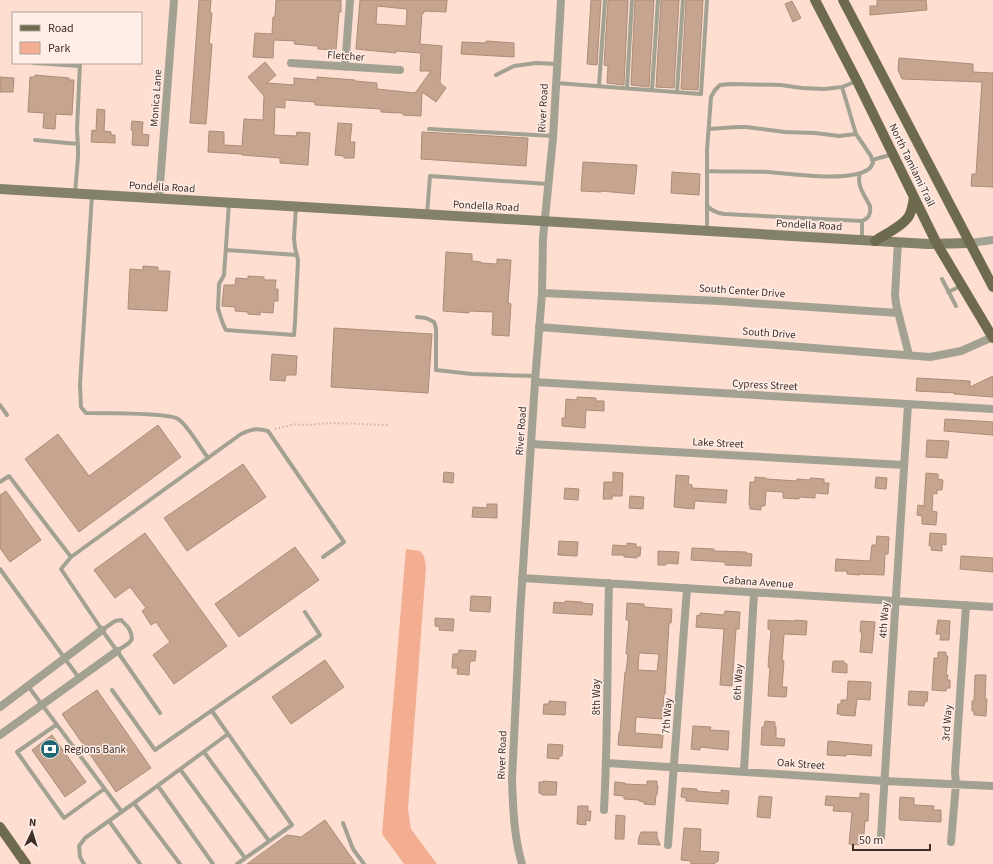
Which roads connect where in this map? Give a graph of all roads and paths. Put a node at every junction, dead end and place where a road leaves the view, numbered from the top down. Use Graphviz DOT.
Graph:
graph roads {
  1 [pos="174,0"];
  2 [pos="350,0"];
  3 [pos="561,0"];
  4 [pos="605,0"];
  5 [pos="632,0"];
  6 [pos="658,0"];
  7 [pos="683,0"];
  8 [pos="707,0"];
  9 [pos="815,0"];
  10 [pos="843,0"];
  11 [pos="291,63"];
  12 [pos="80,64"];
  13 [pos="557,64"];
  14 [pos="345,67"];
  15 [pos="400,70"];
  16 [pos="496,75"];
  17 [pos="857,81"];
  18 [pos="556,83"];
  19 [pos="600,86"];
  20 [pos="842,87"];
  21 [pos="627,88"];
  22 [pos="652,90"];
  23 [pos="677,92"];
  24 [pos="429,129"];
  25 [pos="708,129"];
  26 [pos="856,134"];
  27 [pos="553,136"];
  28 [pos="35,140"];
  29 [pos="78,144"];
  30 [pos="892,154"];
  31 [pos="872,160"];
  32 [pos="707,171"];
  33 [pos="860,173"];
  34 [pos="548,184"];
  35 [pos="0,189"];
  36 [pos="75,194"];
  37 [pos="92,195"];
  38 [pos="914,197"];
  39 [pos="159,198"];
  40 [pos="229,203"];
  41 [pos="296,206"];
  42 [pos="707,206"];
  43 [pos="427,214"];
  44 [pos="545,221"];
  45 [pos="862,221"];
  46 [pos="707,231"];
  47 [pos="862,240"];
  48 [pos="875,240"];
  49 [pos="993,240"];
  50 [pos="898,242"];
  51 [pos="970,243"];
  52 [pos="937,244"];
  53 [pos="226,250"];
  54 [pos="297,255"];
  55 [pos="942,279"];
  56 [pos="962,285"];
  57 [pos="993,287"];
  58 [pos="542,292"];
  59 [pos="948,292"];
  60 [pos="956,306"];
  61 [pos="898,313"];
  62 [pos="417,318"];
  63 [pos="540,327"];
  64 [pos="993,338"];
  65 [pos="909,355"];
  66 [pos="535,379"];
  67 [pos="908,404"];
  68 [pos="0,405"];
  69 [pos="993,409"];
  70 [pos="7,415"];
  71 [pos="389,425"];
  72 [pos="268,431"];
  73 [pos="531,444"];
  74 [pos="208,458"];
  75 [pos="904,465"];
  76 [pos="0,482"];
  77 [pos="71,557"];
  78 [pos="323,557"];
  79 [pos="0,569"];
  80 [pos="522,578"];
  81 [pos="609,583"];
  82 [pos="687,588"];
  83 [pos="754,593"];
  84 [pos="896,601"];
  85 [pos="966,605"];
  86 [pos="993,607"];
  87 [pos="304,612"];
  88 [pos="102,630"];
  89 [pos="117,651"];
  90 [pos="65,659"];
  91 [pos="79,678"];
  92 [pos="28,686"];
  93 [pos="112,690"];
  94 [pos="42,706"];
  95 [pos="0,707"];
  96 [pos="212,710"];
  97 [pos="160,713"];
  98 [pos="56,725"];
  99 [pos="228,734"];
  100 [pos="0,735"];
  101 [pos="204,752"];
  102 [pos="607,763"];
  103 [pos="674,767"];
  104 [pos="180,769"];
  105 [pos="744,772"];
  106 [pos="884,781"];
  107 [pos="956,784"];
  108 [pos="158,786"];
  109 [pos="993,786"];
  110 [pos="104,789"];
  111 [pos="134,803"];
  112 [pos="604,810"];
  113 [pos="122,812"];
  114 [pos="109,821"];
  115 [pos="343,823"];
  116 [pos="0,827"];
  117 [pos="881,836"];
  118 [pos="269,841"];
  119 [pos="951,842"];
  120 [pos="668,845"];
  121 [pos="245,858"];
  122 [pos="26,864"];
  123 [pos="84,864"];
  124 [pos="140,864"];
  125 [pos="180,864"];
  126 [pos="213,864"];
  127 [pos="236,864"];
  128 [pos="364,864"];
  129 [pos="522,864"];
  1 -- 39 [label="street, Monica Lane"];
  2 -- 14 [label="street"];
  3 -- 13 [label="street, River Road"];
  4 -- 19 [label="lane"];
  5 -- 21 [label="lane"];
  6 -- 22 [label="lane"];
  7 -- 23 [label="lane"];
  8 -- 23 [label="lane"];
  9 -- 17 [label="main road, North Tamiami Trail"];
  10 -- 51 [label="main road, North Tamiami Trail"];
  11 -- 14 [label="street, Fletcher"];
  12 -- 29 [label="lane"];
  13 -- 16 [label="lane"];
  13 -- 18 [label="street, River Road"];
  14 -- 15 [label="street, Fletcher"];
  17 -- 20 [label="lane"];
  17 -- 30 [label="main road, North Tamiami Trail"];
  18 -- 19 [label="lane"];
  18 -- 27 [label="street, River Road"];
  19 -- 21 [label="lane"];
  20 -- 25 [label="lane"];
  20 -- 26 [label="lane"];
  21 -- 22 [label="lane"];
  22 -- 23 [label="lane"];
  24 -- 27 [label="lane"];
  25 -- 26 [label="lane"];
  25 -- 32 [label="lane"];
  26 -- 31 [label="lane"];
  27 -- 34 [label="street, River Road"];
  28 -- 29 [label="lane"];
  29 -- 36 [label="lane"];
  30 -- 31 [label="lane"];
  30 -- 38 [label="main road, North Tamiami Trail"];
  31 -- 33 [label="lane"];
  32 -- 33 [label="lane"];
  32 -- 42 [label="lane"];
  33 -- 45 [label="lane"];
  34 -- 43 [label="lane"];
  34 -- 44 [label="street, River Road"];
  35 -- 36 [label="main road, Pondella Road"];
  36 -- 37 [label="main road, Pondella Road"];
  37 -- 39 [label="main road, Pondella Road"];
  37 -- 74 [label="lane"];
  38 -- 48 [label="main road"];
  38 -- 52 [label="main road, North Tamiami Trail"];
  39 -- 40 [label="main road, Pondella Road"];
  40 -- 41 [label="main road, Pondella Road"];
  40 -- 53 [label="lane"];
  41 -- 43 [label="main road, Pondella Road"];
  41 -- 54 [label="lane"];
  42 -- 45 [label="lane"];
  42 -- 46 [label="lane"];
  43 -- 44 [label="main road, Pondella Road"];
  44 -- 46 [label="main road, Pondella Road"];
  44 -- 58 [label="street, River Road"];
  45 -- 47 [label="lane"];
  46 -- 47 [label="main road, Pondella Road"];
  47 -- 48 [label="main road, Pondella Road"];
  48 -- 50 [label="main road, Pondella Road"];
  49 -- 51 [label="street"];
  50 -- 52 [label="main road, Pondella Road"];
  50 -- 61 [label="street"];
  51 -- 52 [label="main road, Pondella Road"];
  51 -- 57 [label="main road, North Tamiami Trail"];
  52 -- 56 [label="main road, North Tamiami Trail"];
  53 -- 54 [label="lane"];
  53 -- 54 [label="lane"];
  55 -- 59 [label="lane"];
  56 -- 59 [label="lane"];
  56 -- 64 [label="main road, North Tamiami Trail"];
  58 -- 61 [label="street, South Center Drive"];
  58 -- 63 [label="street, River Road"];
  59 -- 60 [label="lane"];
  61 -- 65 [label="street"];
  62 -- 66 [label="lane"];
  63 -- 65 [label="street, South Drive"];
  63 -- 66 [label="street, River Road"];
  64 -- 65 [label="street, South Drive"];
  66 -- 67 [label="street, Cypress Street"];
  66 -- 73 [label="street, River Road"];
  67 -- 69 [label="street, Cypress Street"];
  67 -- 75 [label="street, 4th Way"];
  68 -- 70 [label="lane"];
  71 -- 72 [label="path"];
  72 -- 74 [label="lane"];
  72 -- 78 [label="lane"];
  73 -- 75 [label="street, Lake Street"];
  73 -- 80 [label="street, River Road"];
  74 -- 77 [label="lane"];
  75 -- 84 [label="street, 4th Way"];
  76 -- 77 [label="lane"];
  77 -- 88 [label="lane"];
  79 -- 90 [label="lane"];
  80 -- 81 [label="street, Cabana Avenue"];
  80 -- 129 [label="street, River Road"];
  81 -- 82 [label="street, Cabana Avenue"];
  81 -- 102 [label="street, 8th Way"];
  82 -- 83 [label="street, Cabana Avenue"];
  82 -- 103 [label="street, 7th Way"];
  83 -- 84 [label="street, Cabana Avenue"];
  83 -- 105 [label="street, 6th Way"];
  84 -- 85 [label="street, Cabana Avenue"];
  84 -- 106 [label="street, 4th Way"];
  85 -- 86 [label="street, Cabana Avenue"];
  85 -- 107 [label="street, 3rd Way"];
  87 -- 96 [label="lane"];
  88 -- 89 [label="lane"];
  88 -- 89 [label="lane"];
  88 -- 90 [label="street"];
  89 -- 91 [label="street"];
  89 -- 97 [label="lane"];
  90 -- 91 [label="lane"];
  90 -- 92 [label="street"];
  91 -- 94 [label="street"];
  92 -- 94 [label="lane"];
  92 -- 95 [label="street"];
  93 -- 96 [label="lane"];
  94 -- 98 [label="lane"];
  94 -- 100 [label="street"];
  96 -- 99 [label="lane"];
  98 -- 110 [label="lane"];
  98 -- 110 [label="lane"];
  99 -- 101 [label="lane"];
  99 -- 118 [label="lane"];
  101 -- 104 [label="lane"];
  101 -- 118 [label="lane"];
  102 -- 103 [label="street, Oak Street"];
  102 -- 112 [label="street, 8th Way"];
  103 -- 105 [label="street, Oak Street"];
  103 -- 120 [label="street, 7th Way"];
  104 -- 108 [label="lane"];
  104 -- 121 [label="lane"];
  105 -- 106 [label="street, Oak Street"];
  106 -- 107 [label="street, Oak Street"];
  106 -- 117 [label="street, 4th Way"];
  107 -- 109 [label="street, Oak Street"];
  107 -- 119 [label="street, 3rd Way"];
  108 -- 111 [label="lane"];
  108 -- 126 [label="lane"];
  110 -- 113 [label="lane"];
  111 -- 113 [label="lane"];
  111 -- 125 [label="lane"];
  113 -- 114 [label="lane"];
  114 -- 123 [label="lane"];
  114 -- 124 [label="lane"];
  115 -- 128 [label="lane"];
  116 -- 122 [label="main road"];
  118 -- 121 [label="lane"];
  121 -- 127 [label="lane"];
}
